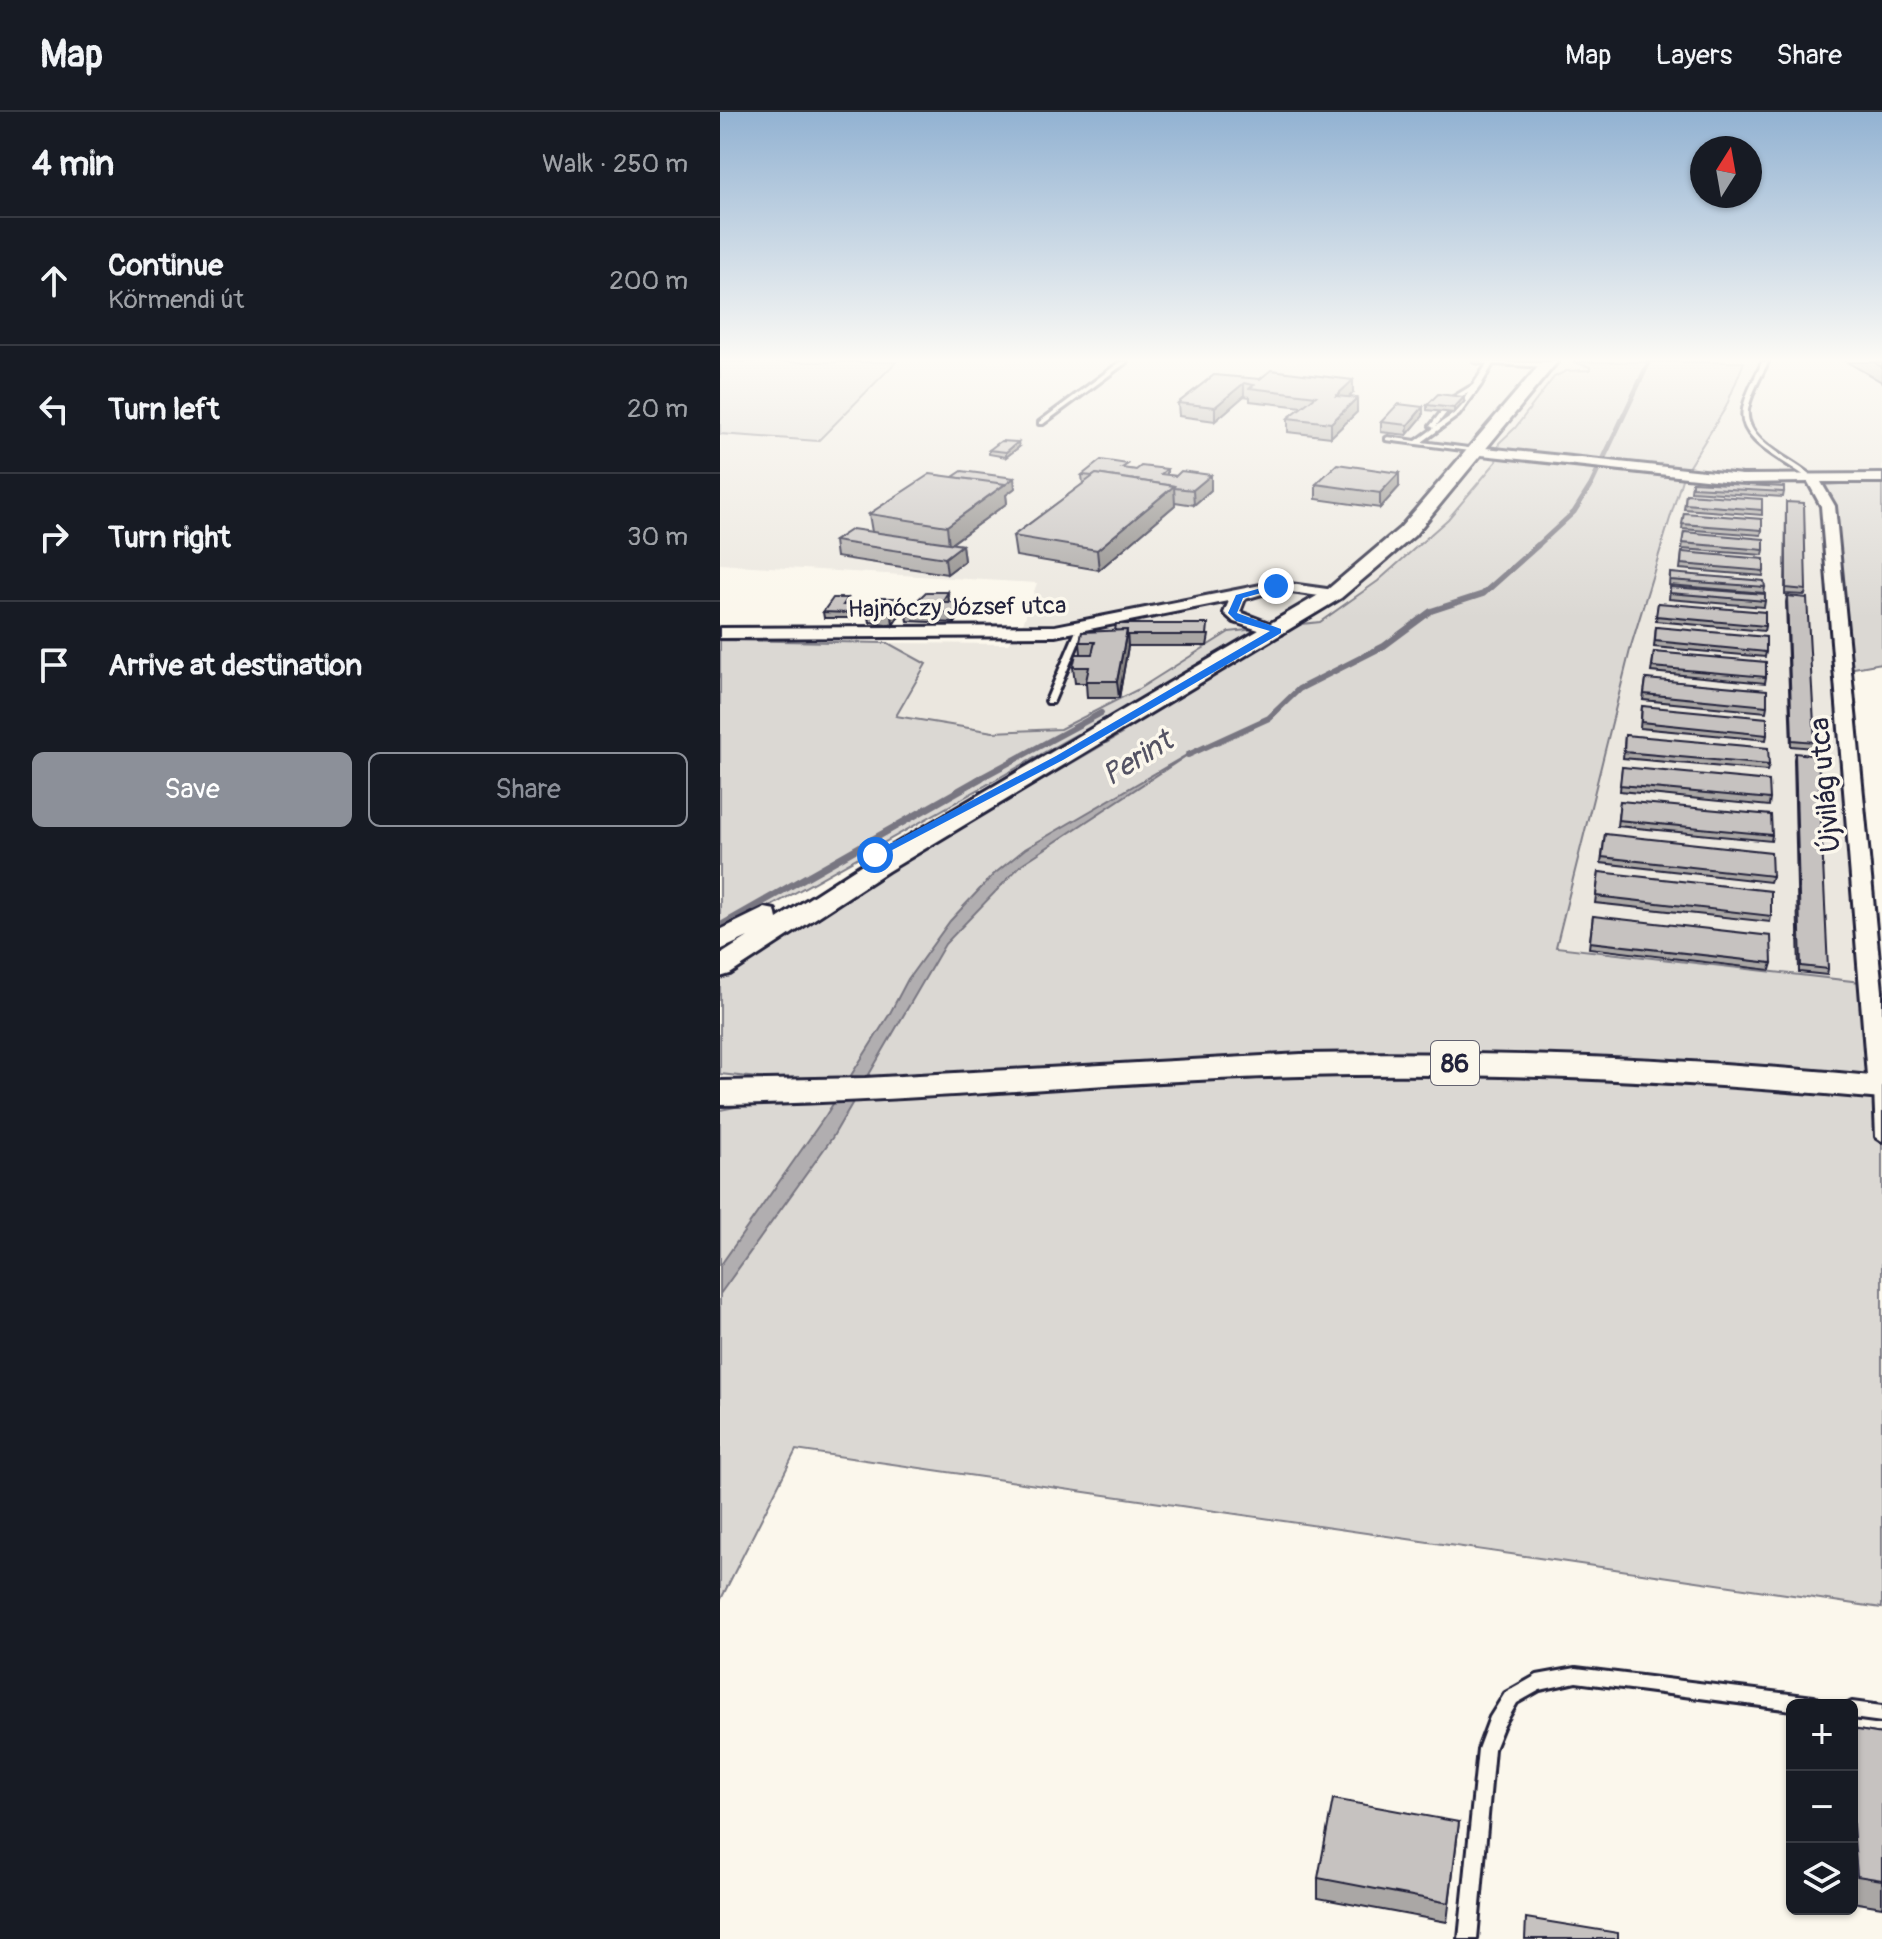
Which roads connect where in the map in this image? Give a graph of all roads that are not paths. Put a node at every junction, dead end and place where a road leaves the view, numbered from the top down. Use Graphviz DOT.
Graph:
graph roads {
  1 [pos="1457,447"];
  2 [pos="1479,447"];
  3 [pos="1769,447"];
  4 [pos="1476,451"];
  5 [pos="1882,478"];
  6 [pos="1814,481"];
  7 [pos="1864,483"];
  8 [pos="1833,497"];
  9 [pos="1334,594"];
  10 [pos="1239,596"];
  11 [pos="1081,628"];
  12 [pos="1277,631"];
  13 [pos="720,633"];
  14 [pos="1050,701"];
  15 [pos="1059,758"];
  16 [pos="720,942"];
  17 [pos="720,968"];
  18 [pos="1881,1088"];
  19 [pos="720,1093"];
  20 [pos="771,1093"];
  21 [pos="720,1102"];
  22 [pos="1882,1137"];
  23 [pos="1786,1701"];
  24 [pos="1858,1711"];
  25 [pos="1882,1714"];
  26 [pos="1468,1939"];
  1 -- 4 [label="lane"];
  2 -- 4 [label="street"];
  3 -- 6 [label="lane"];
  4 -- 6 [label="street"];
  4 -- 9 [label="street"];
  5 -- 6 [label="street"];
  6 -- 18 [label="street, Újvilág utca"];
  7 -- 8 [label="street"];
  9 -- 10 [label="street, Hajnóczy József utca"];
  9 -- 12 [label="street"];
  10 -- 11 [label="street, Hajnóczy József utca"];
  10 -- 12 [label="street"];
  11 -- 13 [label="street, Hajnóczy József utca"];
  11 -- 14 [label="lane"];
  12 -- 15 [label="street"];
  15 -- 16 [label="street"];
  15 -- 17 [label="street"];
  18 -- 20 [label="main road, 86"];
  18 -- 22 [label="lane"];
  19 -- 20 [label="main road, 86"];
  20 -- 21 [label="main road, 86"];
  23 -- 26 [label="lane"];
  24 -- 25 [label="lane"];
}
